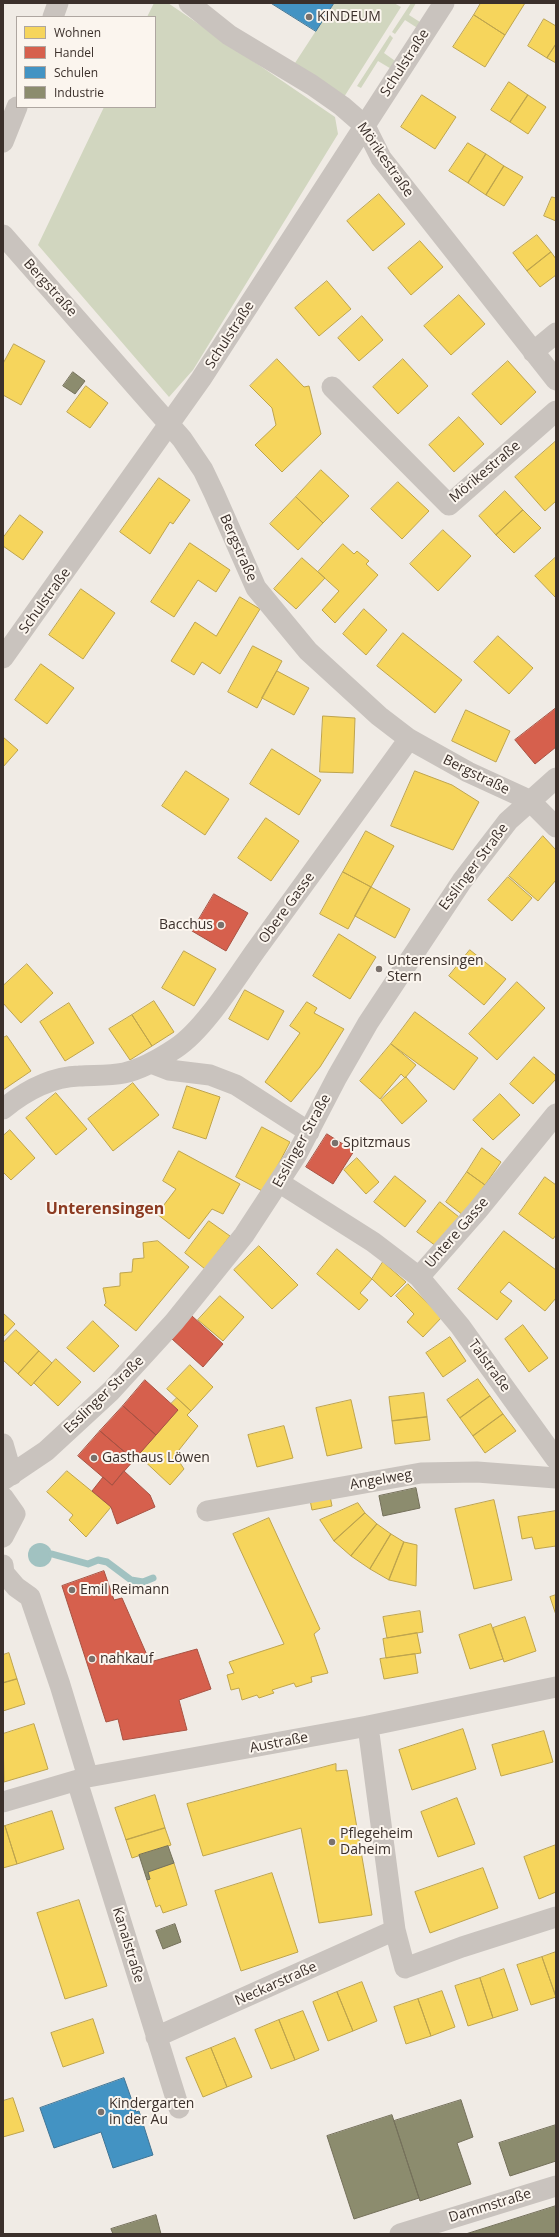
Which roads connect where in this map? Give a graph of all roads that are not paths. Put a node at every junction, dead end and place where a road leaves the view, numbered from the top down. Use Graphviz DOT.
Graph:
graph roads {
  1 [pos="58,3"];
  2 [pos="189,3"];
  3 [pos="444,3"];
  4 [pos="53,16"];
  5 [pos="17,108"];
  6 [pos="365,126"];
  7 [pos="3,142"];
  8 [pos="3,235"];
  9 [pos="556,333"];
  10 [pos="533,352"];
  11 [pos="556,380"];
  12 [pos="332,387"];
  13 [pos="556,411"];
  14 [pos="169,424"];
  15 [pos="3,658"];
  16 [pos="409,739"];
  17 [pos="556,778"];
  18 [pos="529,800"];
  19 [pos="556,827"];
  20 [pos="151,1063"];
  21 [pos="3,1109"];
  22 [pos="556,1114"];
  23 [pos="309,1132"];
  24 [pos="280,1183"];
  25 [pos="419,1277"];
  26 [pos="3,1444"];
  27 [pos="556,1459"];
  28 [pos="8,1477"];
  29 [pos="556,1478"];
  30 [pos="3,1497"];
  31 [pos="207,1511"];
  32 [pos="3,1537"];
  33 [pos="3,1565"];
  34 [pos="556,1688"];
  35 [pos="368,1726"];
  36 [pos="82,1779"];
  37 [pos="3,1802"];
  38 [pos="556,1917"];
  39 [pos="395,1930"];
  40 [pos="156,2037"];
  41 [pos="179,2108"];
  42 [pos="556,2186"];
  43 [pos="400,2234"];
  1 -- 4 [label="street"];
  2 -- 6 [label="street, Mörikestraße"];
  3 -- 6 [label="street, Schulstraße"];
  5 -- 7 [label="street"];
  6 -- 10 [label="street, Mörikestraße"];
  6 -- 14 [label="street, Schulstraße"];
  8 -- 14 [label="street, Bergstraße"];
  9 -- 10 [label="street"];
  10 -- 11 [label="street, Mörikestraße"];
  12 -- 13 [label="street, Mörikestraße"];
  14 -- 15 [label="street, Schulstraße"];
  14 -- 16 [label="street, Bergstraße"];
  16 -- 18 [label="street, Bergstraße"];
  16 -- 20 [label="street, Obere Gasse"];
  17 -- 18 [label="street, Esslinger Straße"];
  18 -- 19 [label="street"];
  18 -- 23 [label="street, Esslinger Straße"];
  20 -- 21 [label="street, Obere Gasse"];
  20 -- 23 [label="street"];
  22 -- 25 [label="street, Untere Gasse"];
  23 -- 24 [label="street, Esslinger Straße"];
  24 -- 25 [label="street, Untere Gasse"];
  24 -- 28 [label="street, Esslinger Straße"];
  25 -- 27 [label="street, Talstraße"];
  26 -- 28 [label="street"];
  29 -- 31 [label="street, Angelweg"];
  30 -- 32 [label="street"];
  33 -- 36 [label="street, Kanalstraße"];
  34 -- 35 [label="street, Austraße"];
  35 -- 36 [label="street, Austraße"];
  35 -- 39 [label="street"];
  36 -- 37 [label="street, Austraße"];
  36 -- 40 [label="street, Kanalstraße"];
  38 -- 39 [label="street"];
  39 -- 40 [label="street, Neckarstraße"];
  40 -- 41 [label="street, Kanalstraße"];
  42 -- 43 [label="street, Dammstraße"];
}
